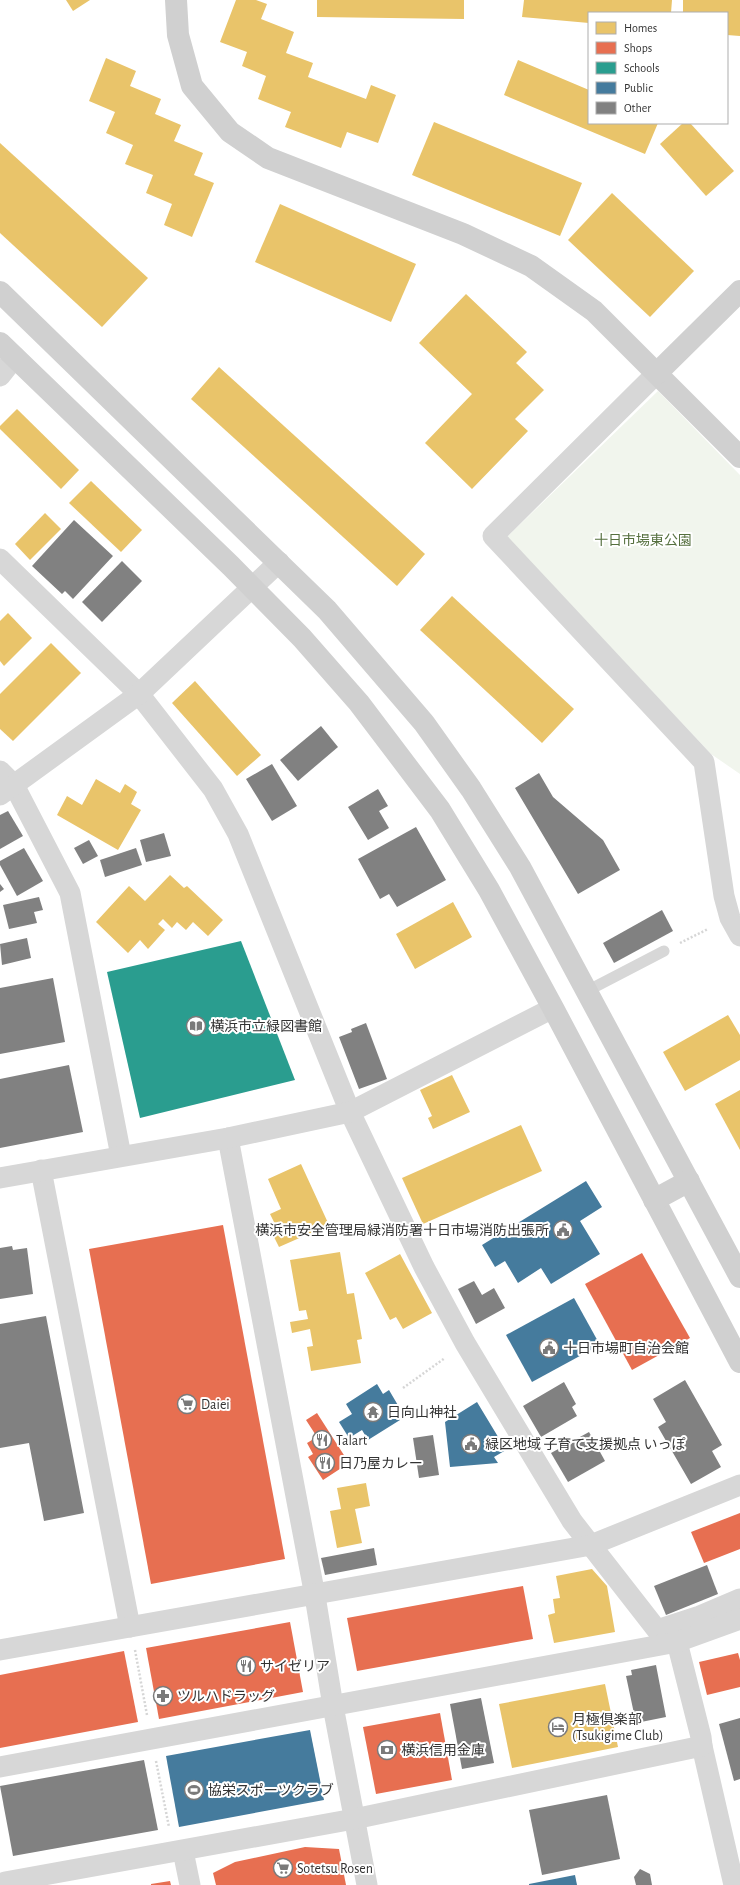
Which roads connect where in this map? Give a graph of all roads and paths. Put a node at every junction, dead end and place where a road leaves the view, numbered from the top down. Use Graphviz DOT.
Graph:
graph roads {
  1 [pos="176,0"];
  2 [pos="740,291"];
  3 [pos="0,292"];
  4 [pos="8,350"];
  5 [pos="657,373"];
  6 [pos="0,376"];
  7 [pos="740,457"];
  8 [pos="0,559"];
  9 [pos="279,562"];
  10 [pos="252,587"];
  11 [pos="139,694"];
  12 [pos="5,784"];
  13 [pos="730,918"];
  14 [pos="740,936"];
  15 [pos="664,951"];
  16 [pos="587,991"];
  17 [pos="553,1008"];
  18 [pos="350,1112"];
  19 [pos="228,1138"];
  20 [pos="121,1156"];
  21 [pos="41,1170"];
  22 [pos="0,1178"];
  23 [pos="689,1181"];
  24 [pos="654,1200"];
  25 [pos="740,1277"];
  26 [pos="465,1343"];
  27 [pos="740,1362"];
  28 [pos="403,1388"];
  29 [pos="740,1485"];
  30 [pos="592,1545"];
  31 [pos="315,1596"];
  32 [pos="740,1599"];
  33 [pos="740,1619"];
  34 [pos="130,1628"];
  35 [pos="677,1642"];
  36 [pos="0,1650"];
  37 [pos="333,1706"];
  38 [pos="702,1746"];
  39 [pos="0,1767"];
  40 [pos="354,1819"];
  41 [pos="183,1851"];
  42 [pos="5,1885"];
  43 [pos="190,1885"];
  44 [pos="367,1885"];
  45 [pos="734,1885"];
  1 -- 5 [label="street"];
  2 -- 5 [label="street"];
  3 -- 9 [label="street"];
  4 -- 6 [label="street"];
  4 -- 10 [label="street"];
  5 -- 7 [label="street"];
  5 -- 13 [label="street"];
  8 -- 11 [label="street"];
  9 -- 10 [label="street"];
  9 -- 16 [label="street"];
  10 -- 11 [label="street"];
  10 -- 17 [label="street"];
  11 -- 12 [label="street"];
  11 -- 18 [label="street"];
  12 -- 20 [label="street"];
  13 -- 14 [label="street"];
  13 -- 15 [label="path"];
  15 -- 16 [label="lane"];
  16 -- 23 [label="street"];
  17 -- 18 [label="street"];
  17 -- 24 [label="street"];
  18 -- 19 [label="street"];
  18 -- 26 [label="street"];
  19 -- 20 [label="street"];
  19 -- 31 [label="street"];
  20 -- 21 [label="street"];
  21 -- 22 [label="street"];
  21 -- 34 [label="street"];
  23 -- 24 [label="street"];
  23 -- 25 [label="street"];
  24 -- 27 [label="street"];
  26 -- 28 [label="path"];
  26 -- 30 [label="street"];
  29 -- 30 [label="street"];
  30 -- 31 [label="street"];
  30 -- 32 [label="street"];
  31 -- 34 [label="street"];
  31 -- 37 [label="street"];
  33 -- 35 [label="street"];
  34 -- 36 [label="street"];
  35 -- 37 [label="street"];
  35 -- 38 [label="street"];
  37 -- 39 [label="street"];
  37 -- 40 [label="street"];
  38 -- 40 [label="street"];
  38 -- 45 [label="street"];
  40 -- 41 [label="street"];
  40 -- 44 [label="street"];
  41 -- 42 [label="street"];
  41 -- 43 [label="street"];
}
